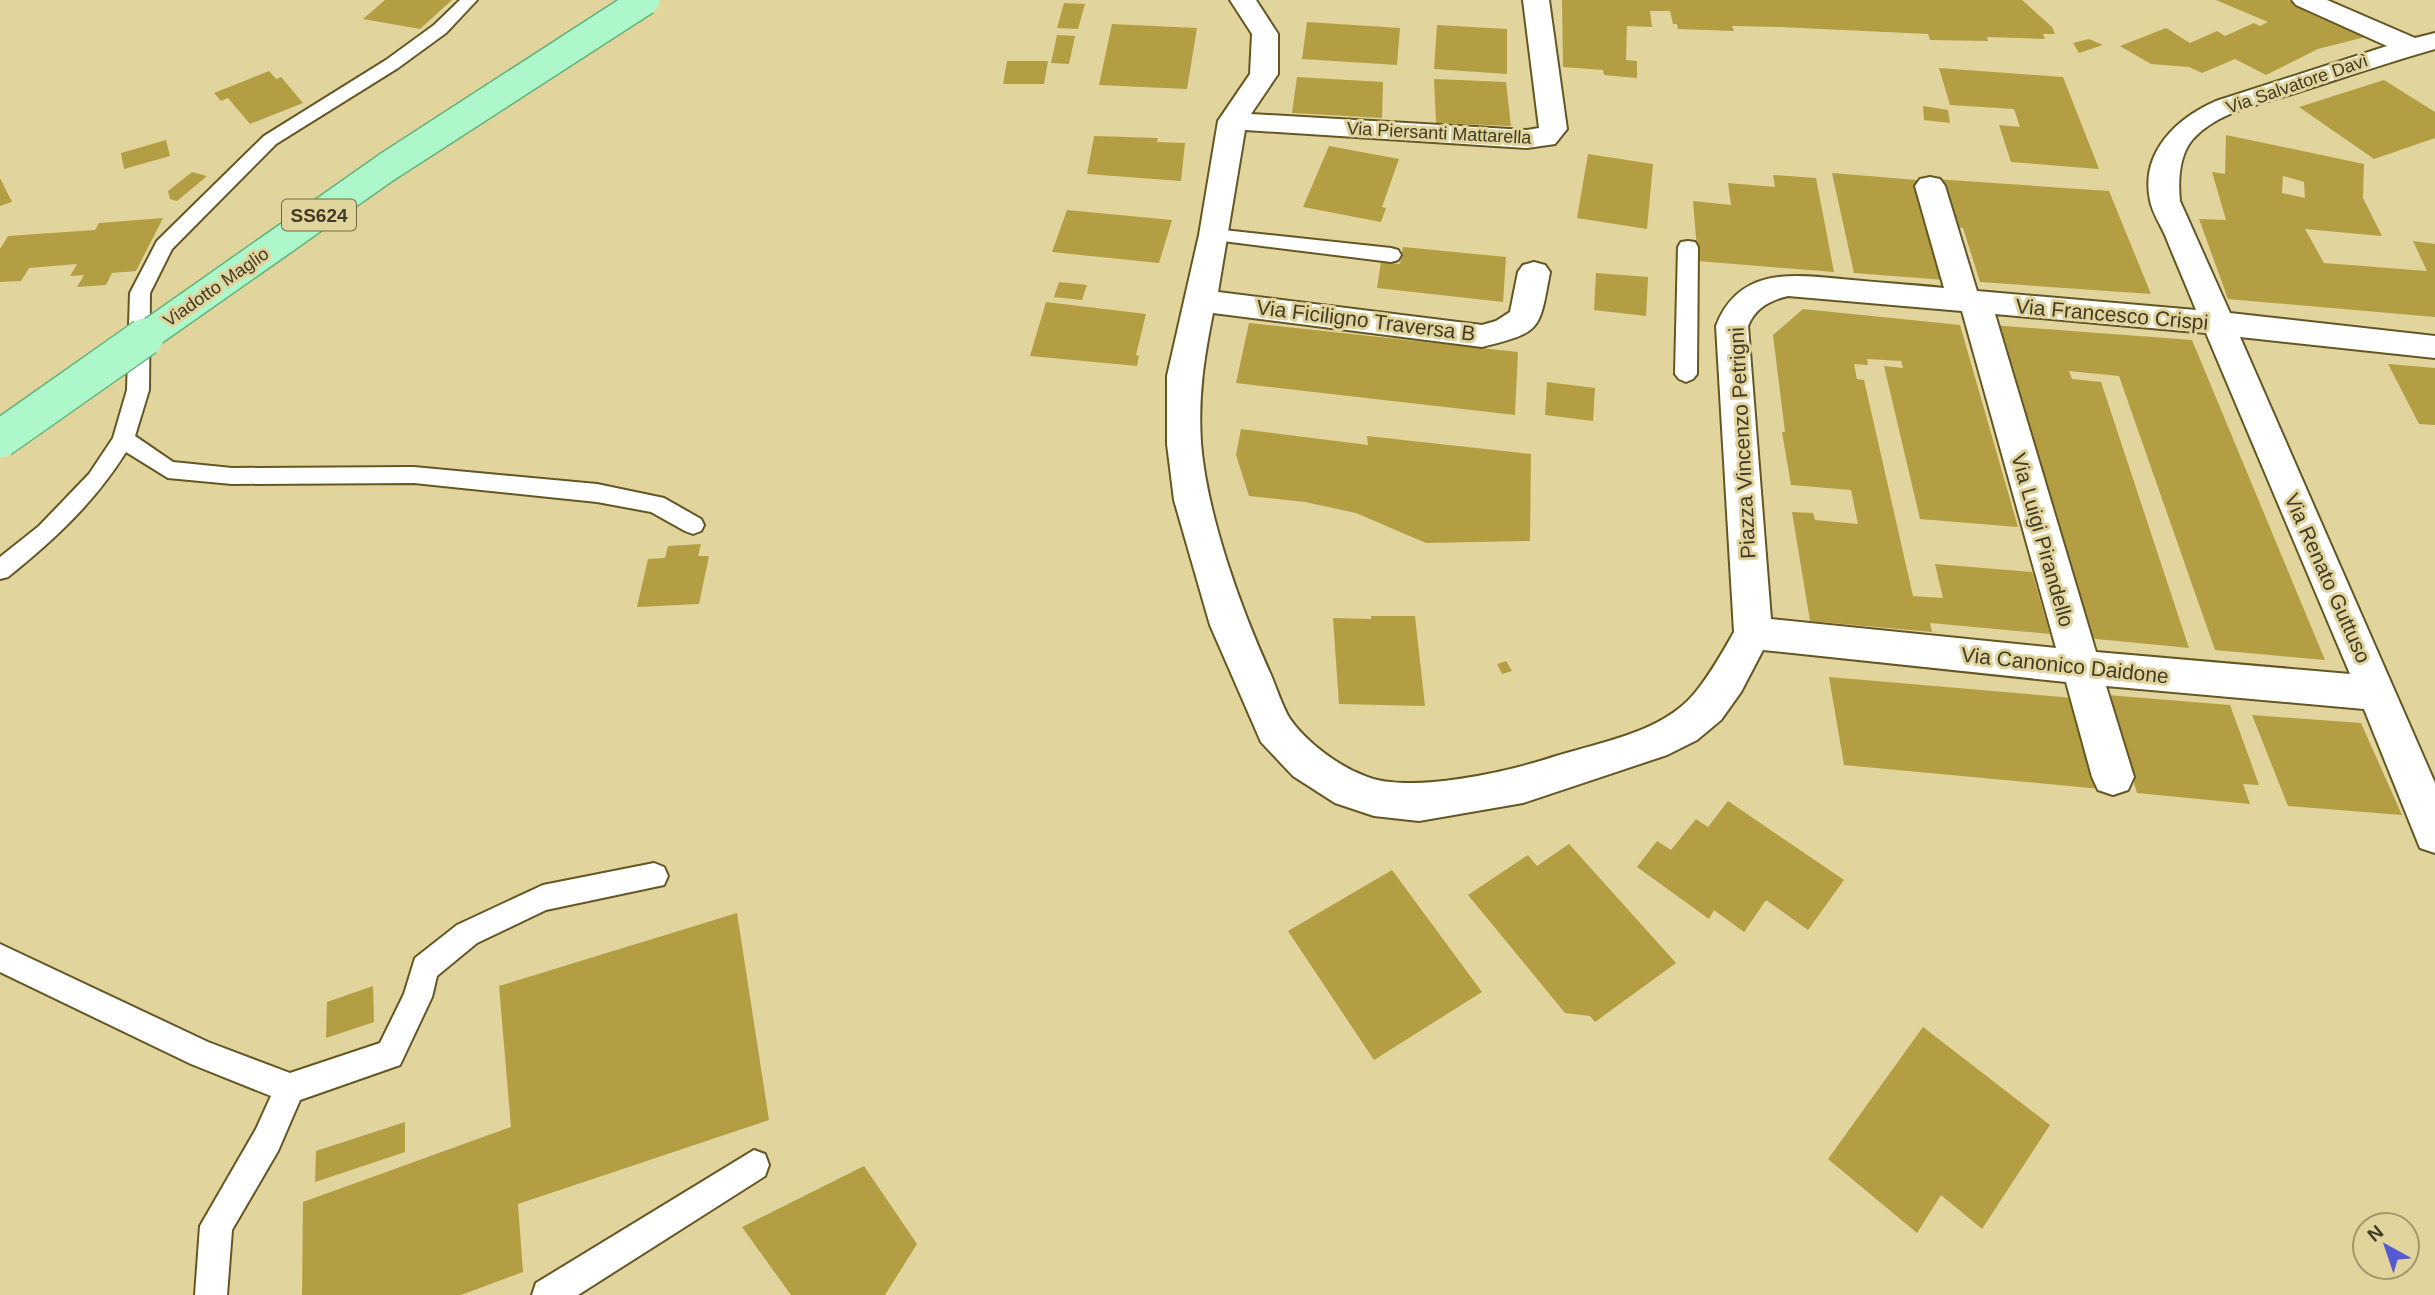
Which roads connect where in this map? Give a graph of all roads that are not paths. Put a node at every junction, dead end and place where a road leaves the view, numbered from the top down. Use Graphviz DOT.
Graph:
graph roads {
  1 [pos="469,0"];
  2 [pos="645,0"];
  3 [pos="1243,0"];
  4 [pos="1536,0"];
  5 [pos="2305,0"];
  6 [pos="2423,44"];
  7 [pos="1232,121"];
  8 [pos="1930,186"];
  9 [pos="1213,235"];
  10 [pos="1688,247"];
  11 [pos="1391,255"];
  12 [pos="1534,272"];
  13 [pos="1788,285"];
  14 [pos="1199,300"];
  15 [pos="1969,302"];
  16 [pos="2217,323"];
  17 [pos="2435,347"];
  18 [pos="1686,374"];
  19 [pos="0,439"];
  20 [pos="123,439"];
  21 [pos="693,526"];
  22 [pos="0,570"];
  23 [pos="1753,633"];
  24 [pos="2079,667"];
  25 [pos="2378,693"];
  26 [pos="2113,777"];
  27 [pos="2435,834"];
  28 [pos="654,876"];
  29 [pos="0,958"];
  30 [pos="290,1088"];
  31 [pos="754,1165"];
  32 [pos="211,1295"];
  33 [pos="548,1295"];
  1 -- 20 [label="lane"];
  2 -- 19 [label="main road, Viadotto Maglio / SS624, bridge"];
  3 -- 7 [label="street"];
  4 -- 7 [label="street, Via Piersanti Mattarella"];
  5 -- 6 [label="street, Via Salvatore Davì"];
  6 -- 16 [label="street, Via Salvatore Davì"];
  7 -- 9 [label="street"];
  8 -- 15 [label="street, Via Luigi Pirandello"];
  9 -- 11 [label="lane"];
  9 -- 14 [label="street"];
  10 -- 18 [label="lane"];
  12 -- 14 [label="street, Via Ficiligno Traversa B"];
  13 -- 15 [label="street, Via Francesco Crispi"];
  13 -- 23 [label="street, Piazza Vincenzo Petrigni"];
  14 -- 23 [label="street"];
  15 -- 16 [label="street, Via Francesco Crispi"];
  15 -- 24 [label="street, Via Luigi Pirandello"];
  16 -- 17 [label="street, Via Francesco Crispi"];
  16 -- 25 [label="street, Via Renato Guttuso"];
  20 -- 21 [label="lane"];
  20 -- 22 [label="lane"];
  23 -- 24 [label="street, Via Canonico Daidone"];
  24 -- 25 [label="street, Via Canonico Daidone"];
  24 -- 26 [label="street, Via Luigi Pirandello"];
  25 -- 27 [label="street, Via Renato Guttuso"];
  28 -- 30 [label="lane"];
  29 -- 30 [label="lane"];
  30 -- 32 [label="lane"];
  31 -- 33 [label="lane"];
}
